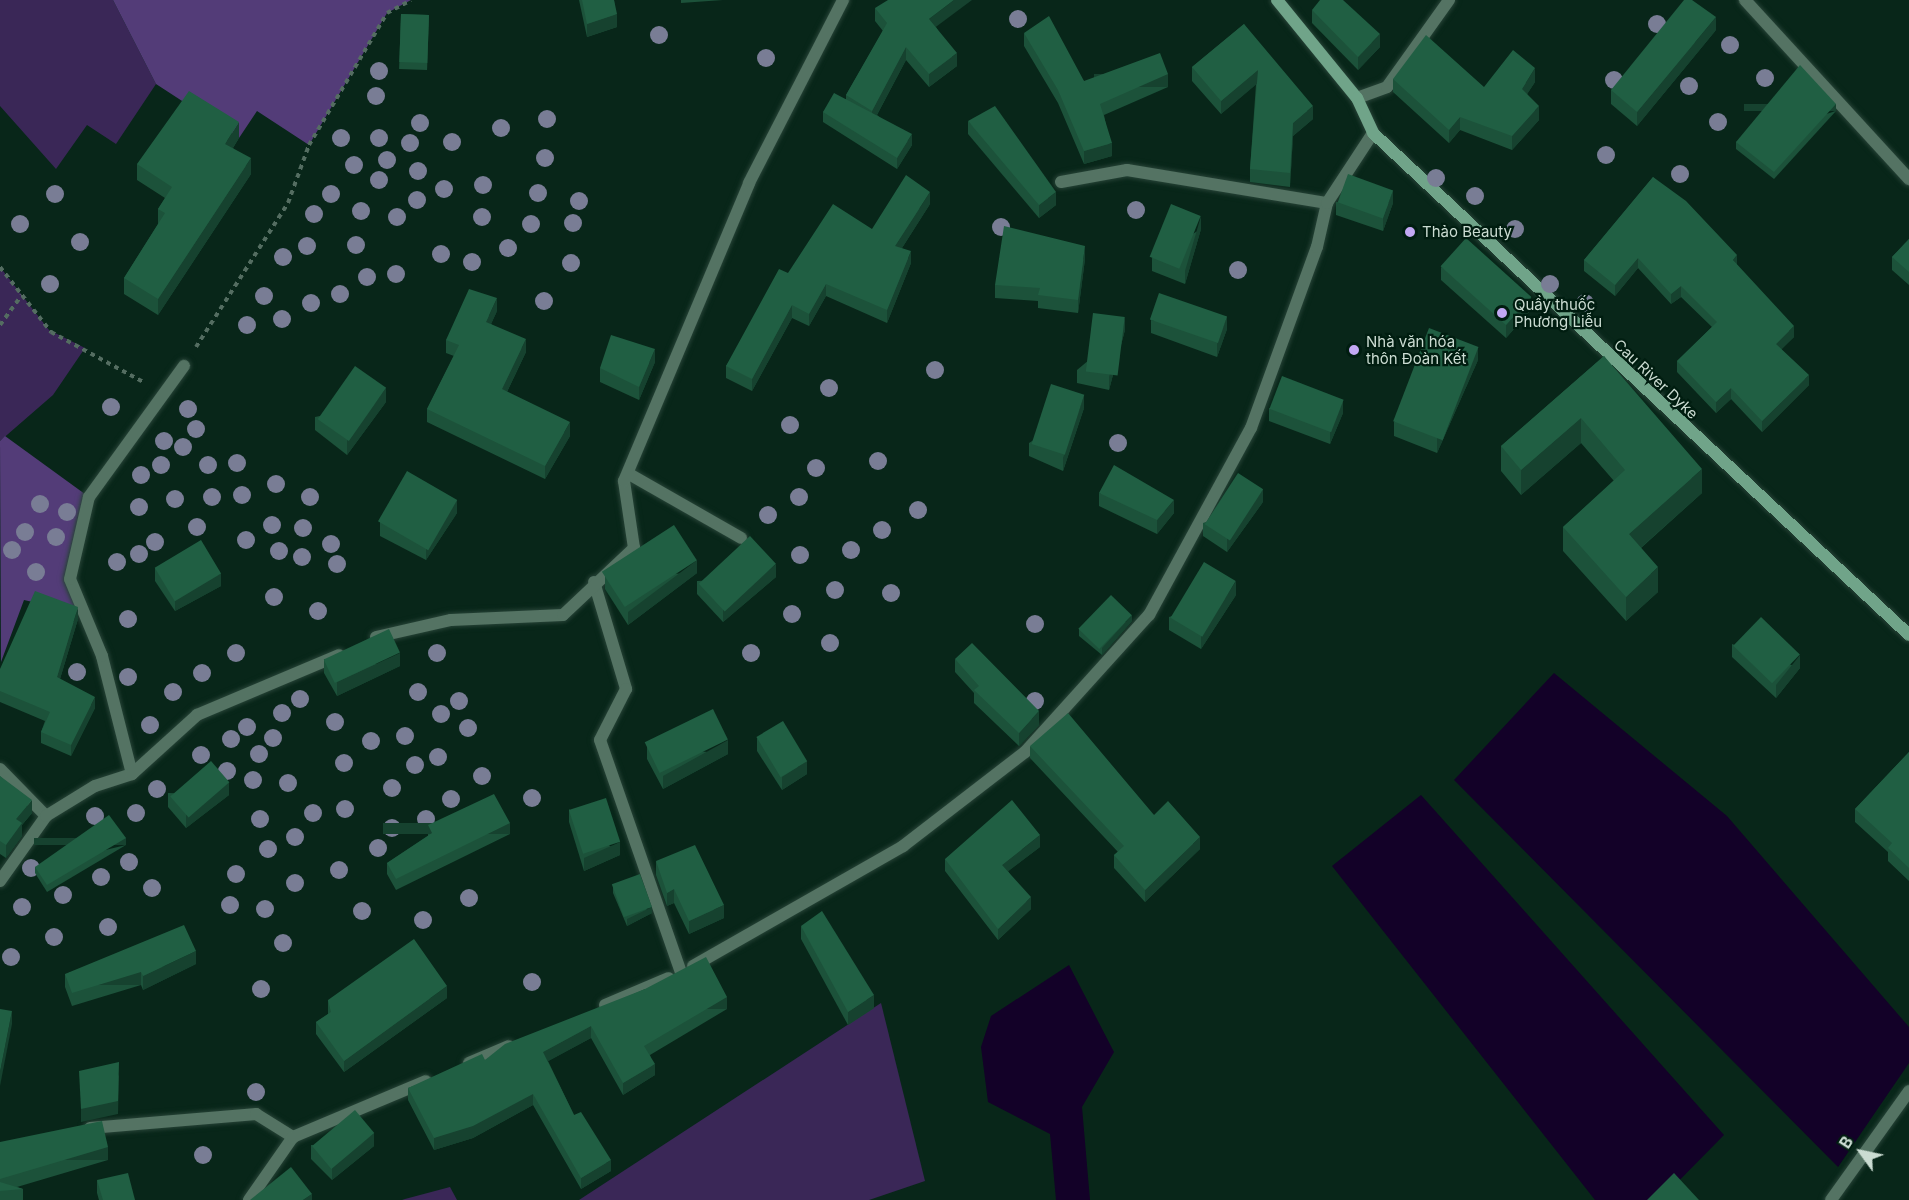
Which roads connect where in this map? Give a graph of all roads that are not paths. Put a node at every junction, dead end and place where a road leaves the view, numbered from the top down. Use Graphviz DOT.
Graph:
graph roads {
  1 [pos="843,0"];
  2 [pos="1277,0"];
  3 [pos="1449,0"];
  4 [pos="1745,0"];
  5 [pos="1357,98"];
  6 [pos="1373,133"];
  7 [pos="1909,179"];
  8 [pos="1061,182"];
  9 [pos="1327,202"];
  10 [pos="184,366"];
  11 [pos="628,474"];
  12 [pos="741,538"];
  13 [pos="594,582"];
  14 [pos="1909,635"];
  15 [pos="0,769"];
  16 [pos="132,774"];
  17 [pos="46,816"];
  18 [pos="0,881"];
  19 [pos="681,972"];
  20 [pos="590,1011"];
  21 [pos="519,1042"];
  22 [pos="456,1068"];
  23 [pos="435,1077"];
  24 [pos="1909,1091"];
  25 [pos="78,1131"];
  26 [pos="293,1137"];
  27 [pos="249,1200"];
  28 [pos="1830,1200"];
  1 -- 11 [label="street"];
  2 -- 5 [label="main road, Cau River Dyke"];
  3 -- 5 [label="street"];
  4 -- 7 [label="street"];
  5 -- 6 [label="main road, Cau River Dyke"];
  6 -- 9 [label="street"];
  6 -- 14 [label="main road, Cau River Dyke"];
  8 -- 9 [label="street"];
  9 -- 19 [label="street"];
  10 -- 16 [label="street"];
  11 -- 12 [label="street"];
  11 -- 13 [label="street"];
  13 -- 16 [label="street"];
  13 -- 19 [label="street"];
  15 -- 17 [label="street"];
  16 -- 17 [label="street"];
  17 -- 18 [label="street"];
  19 -- 20 [label="street"];
  21 -- 22 [label="street"];
  23 -- 26 [label="street"];
  24 -- 28 [label="street"];
  25 -- 26 [label="street"];
  26 -- 27 [label="street"];
}
